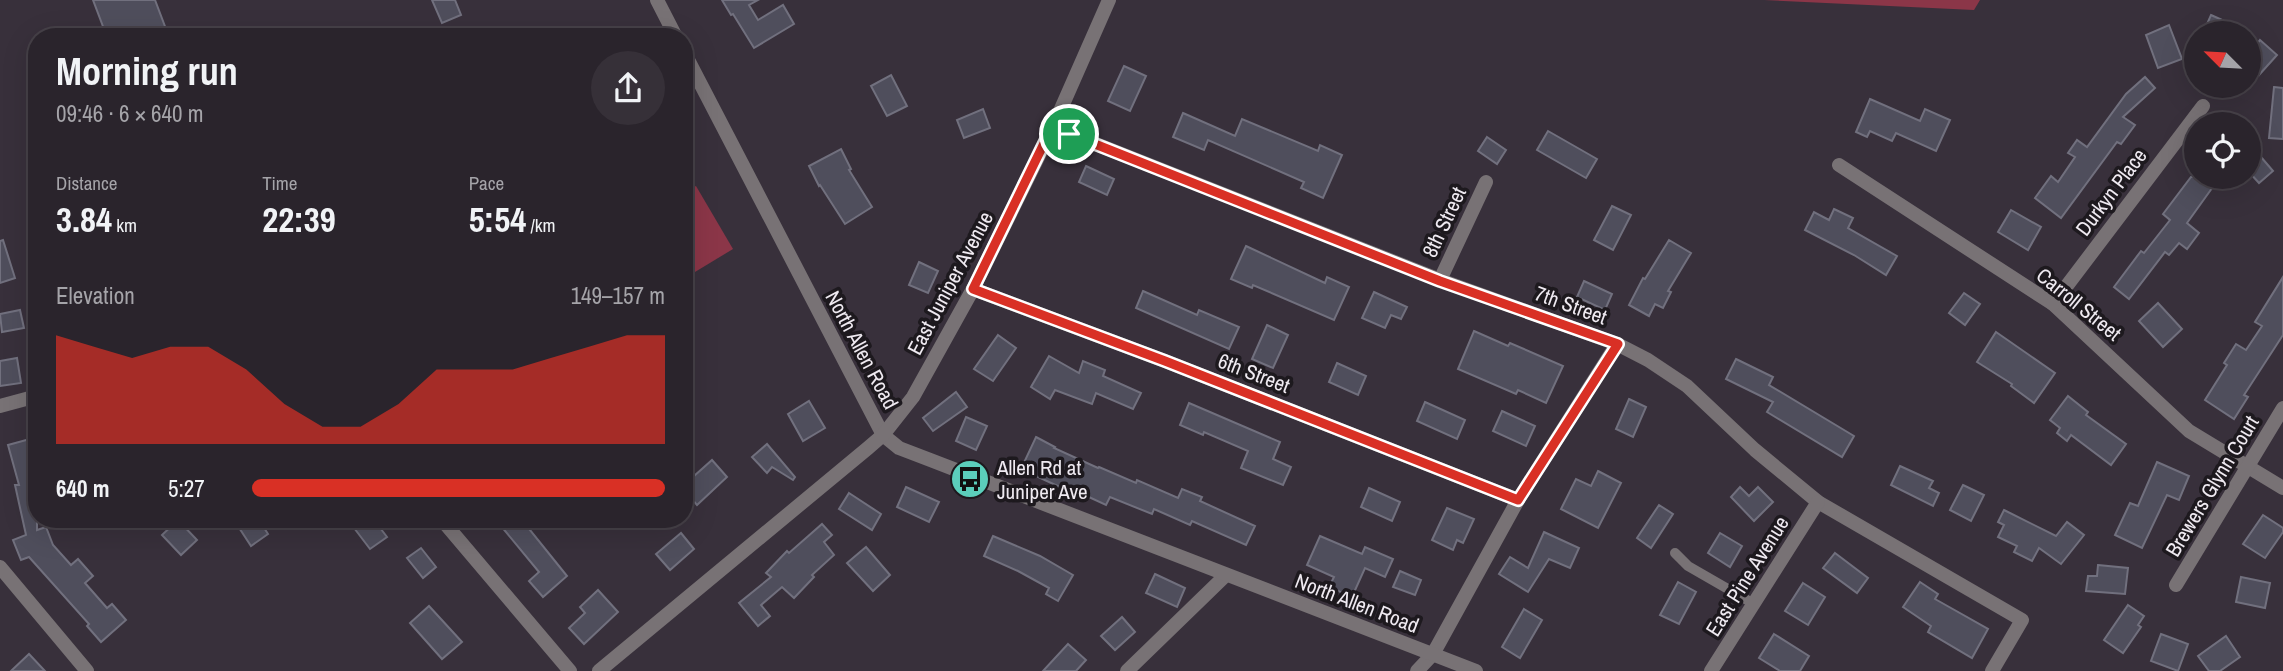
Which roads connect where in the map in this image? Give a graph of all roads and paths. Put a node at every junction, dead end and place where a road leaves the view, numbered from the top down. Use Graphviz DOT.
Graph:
graph roads {
  1 [pos="657,0"];
  2 [pos="1110,0"];
  3 [pos="671,28"];
  4 [pos="693,69"];
  5 [pos="2203,106"];
  6 [pos="1052,127"];
  7 [pos="1839,165"];
  8 [pos="1486,182"];
  9 [pos="1440,281"];
  10 [pos="973,289"];
  11 [pos="2053,304"];
  12 [pos="1618,344"];
  13 [pos="28,398"];
  14 [pos="0,405"];
  15 [pos="2283,408"];
  16 [pos="883,435"];
  17 [pos="2247,466"];
  18 [pos="2283,488"];
  19 [pos="1518,500"];
  20 [pos="1818,502"];
  21 [pos="449,528"];
  22 [pos="1675,554"];
  23 [pos="0,567"];
  24 [pos="1226,575"];
  25 [pos="2176,585"];
  26 [pos="1754,604"];
  27 [pos="1433,654"];
  28 [pos="87,671"];
  29 [pos="570,671"];
  30 [pos="599,671"];
  31 [pos="1127,671"];
  32 [pos="1417,671"];
  33 [pos="1476,671"];
  34 [pos="1711,671"];
  35 [pos="1992,671"];
  1 -- 3 [label="street"];
  2 -- 6 [label="street, East Juniper Avenue"];
  4 -- 16 [label="street, North Allen Road"];
  5 -- 11 [label="street, Durkyn Place"];
  6 -- 9 [label="street, 7th Street"];
  6 -- 10 [label="street, East Juniper Avenue"];
  7 -- 11 [label="street, Carroll Street"];
  8 -- 9 [label="street, 8th Street"];
  9 -- 12 [label="street, 7th Street"];
  10 -- 16 [label="street, East Juniper Avenue"];
  10 -- 19 [label="street, 6th Street"];
  11 -- 17 [label="street, Carroll Street"];
  12 -- 19 [label="street"];
  12 -- 20 [label="street, 7th Street"];
  13 -- 14 [label="street"];
  15 -- 17 [label="street, Brewers Glynn Court"];
  16 -- 24 [label="street, North Allen Road"];
  16 -- 30 [label="street, East Juniper Avenue"];
  17 -- 18 [label="street, Carroll Street"];
  17 -- 25 [label="street, Brewers Glynn Court"];
  19 -- 27 [label="street"];
  20 -- 26 [label="street, East Pine Avenue"];
  20 -- 35 [label="street, 7th Street"];
  21 -- 29 [label="street"];
  22 -- 26 [label="lane"];
  23 -- 28 [label="street"];
  24 -- 27 [label="street, North Allen Road"];
  24 -- 31 [label="street"];
  26 -- 34 [label="street, East Pine Avenue"];
  27 -- 32 [label="street"];
  27 -- 33 [label="street, North Allen Road"];
}
